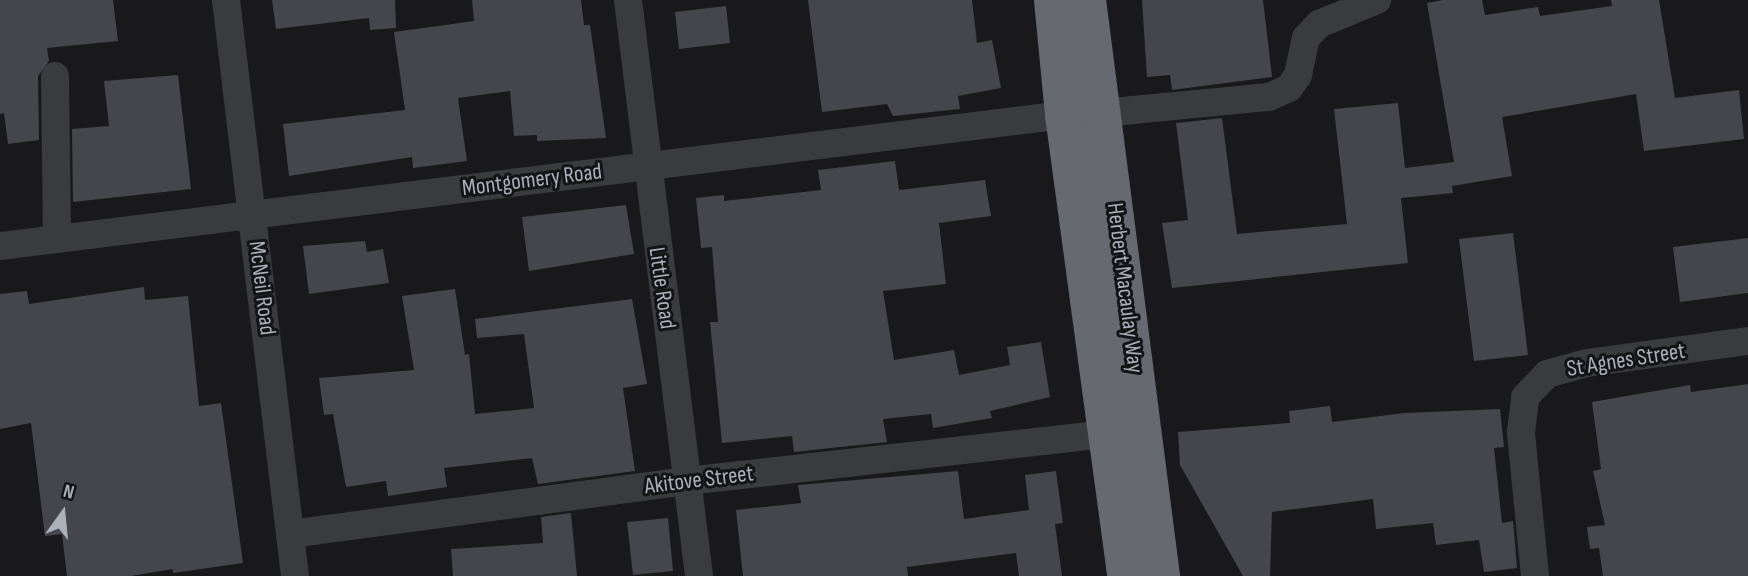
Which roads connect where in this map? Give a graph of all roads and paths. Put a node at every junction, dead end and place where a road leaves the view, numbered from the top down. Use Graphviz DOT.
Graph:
graph roads {
  1 [pos="226,0"];
  2 [pos="628,0"];
  3 [pos="1054,0"];
  4 [pos="1087,0"];
  5 [pos="1377,0"];
  6 [pos="55,76"];
  7 [pos="1102,113"];
  8 [pos="1064,115"];
  9 [pos="646,165"];
  10 [pos="252,215"];
  11 [pos="57,238"];
  12 [pos="0,246"];
  13 [pos="1748,341"];
  14 [pos="1108,434"];
  15 [pos="687,481"];
  16 [pos="290,534"];
  17 [pos="295,576"];
  18 [pos="699,576"];
  19 [pos="1126,576"];
  20 [pos="1161,576"];
  21 [pos="1535,576"];
  1 -- 10 [label="street, McNeil Road"];
  2 -- 9 [label="street, Little Road"];
  3 -- 8 [label="highway, Herbert Macaulay Way"];
  4 -- 7 [label="highway, Herbert Macaulay Way"];
  5 -- 7 [label="street"];
  6 -- 11 [label="street"];
  7 -- 20 [label="highway, Herbert Macaulay Way"];
  8 -- 9 [label="street, Montgomery Road"];
  8 -- 14 [label="highway, Herbert Macaulay Way"];
  9 -- 10 [label="street, Montgomery Road"];
  9 -- 15 [label="street, Little Road"];
  10 -- 11 [label="street, Montgomery Road"];
  10 -- 16 [label="street, McNeil Road"];
  11 -- 12 [label="street, Montgomery Road"];
  13 -- 21 [label="street, St Agnes Street"];
  14 -- 15 [label="street, Akitove Street"];
  14 -- 19 [label="highway, Herbert Macaulay Way"];
  15 -- 16 [label="street, Akitove Street"];
  15 -- 18 [label="street, Little Road"];
  16 -- 17 [label="street, McNeil Road"];
}
